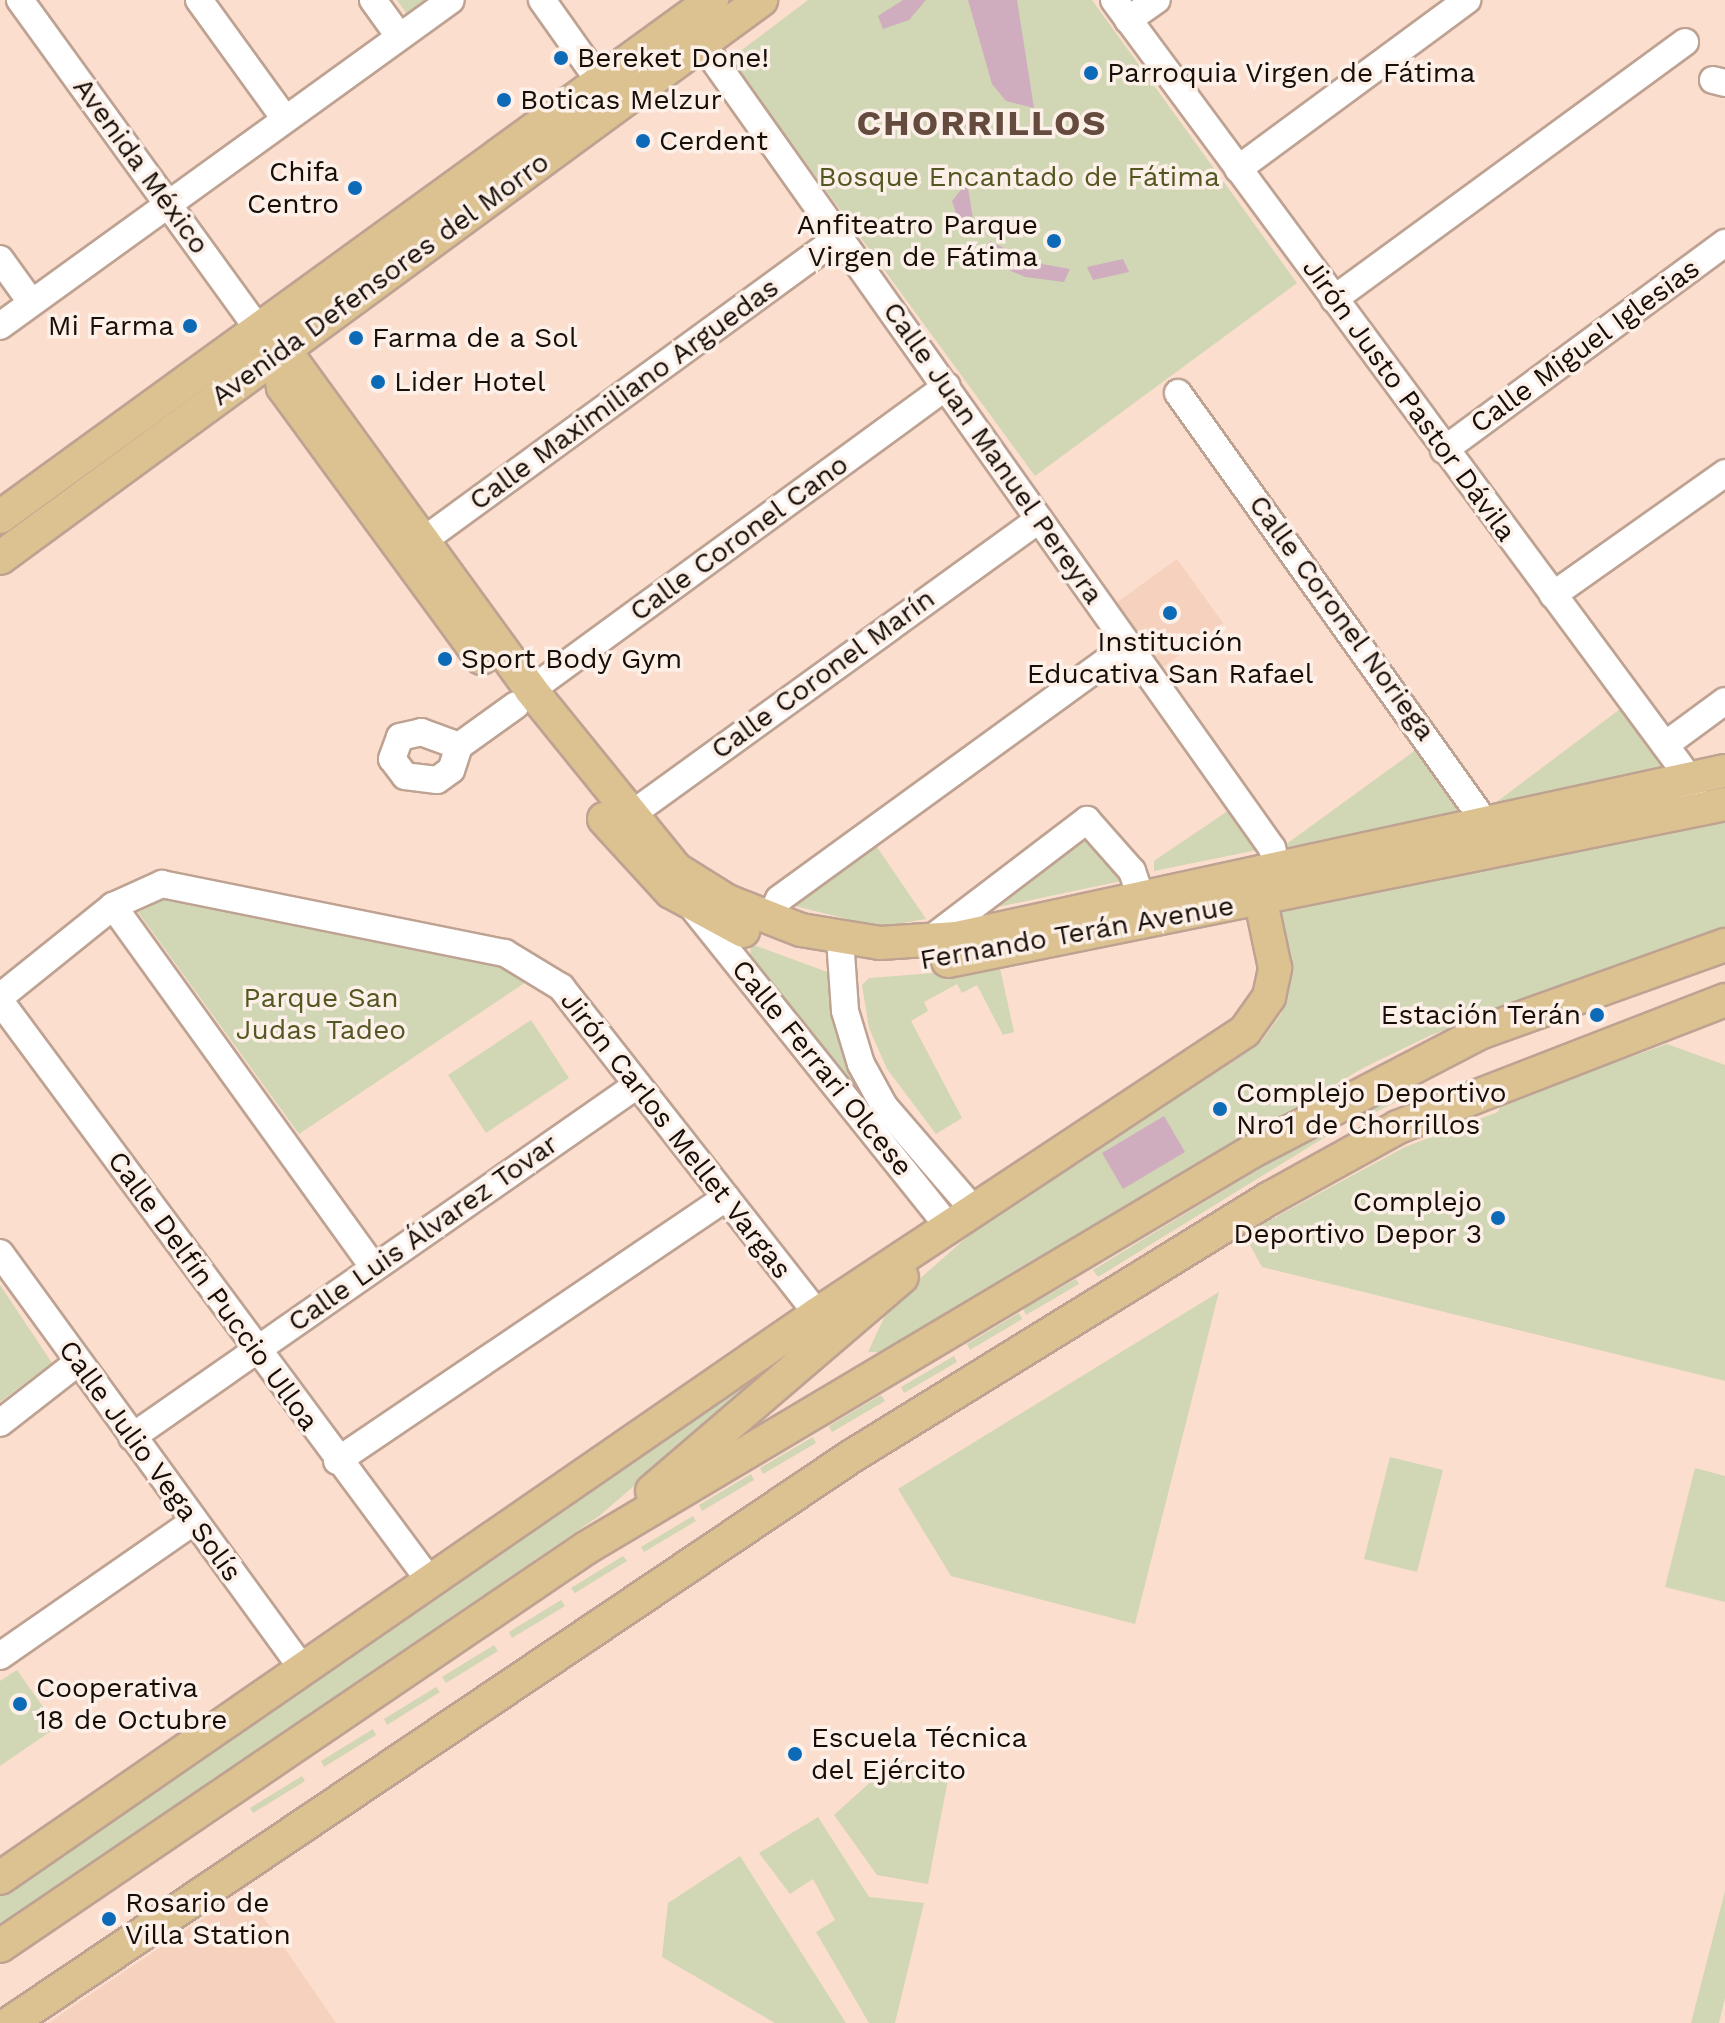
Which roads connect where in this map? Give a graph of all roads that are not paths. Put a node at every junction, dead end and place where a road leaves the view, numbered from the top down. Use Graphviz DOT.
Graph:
graph roads {
  1 [pos="20,0"];
  2 [pos="199,0"];
  3 [pos="373,0"];
  4 [pos="451,0"];
  5 [pos="542,0"];
  6 [pos="1157,0"];
  7 [pos="1467,0"];
  8 [pos="735,4"];
  9 [pos="1121,10"];
  10 [pos="693,31"];
  11 [pos="399,36"];
  12 [pos="1685,42"];
  13 [pos="600,82"];
  14 [pos="285,119"];
  15 [pos="1238,169"];
  16 [pos="170,204"];
  17 [pos="842,235"];
  18 [pos="1725,243"];
  19 [pos="0,259"];
  20 [pos="1334,299"];
  21 [pos="31,302"];
  22 [pos="0,326"];
  23 [pos="270,344"];
  24 [pos="947,386"];
  25 [pos="1178,393"];
  26 [pos="1444,450"];
  27 [pos="1725,473"];
  28 [pos="0,517"];
  29 [pos="1037,521"];
  30 [pos="415,547"];
  31 [pos="0,558"];
  32 [pos="1553,595"];
  33 [pos="1127,646"];
  34 [pos="524,698"];
  35 [pos="1725,701"];
  36 [pos="1665,745"];
  37 [pos="459,746"];
  38 [pos="1725,771"];
  39 [pos="1703,796"];
  40 [pos="621,822"];
  41 [pos="1494,833"];
  42 [pos="1269,884"];
  43 [pos="1142,900"];
  44 [pos="113,906"];
  45 [pos="694,909"];
  46 [pos="769,919"];
  47 [pos="924,944"];
  48 [pos="1725,945"];
  49 [pos="839,950"];
  50 [pos="0,999"];
  51 [pos="1725,1000"];
  52 [pos="637,1085"];
  53 [pos="726,1198"];
  54 [pos="961,1218"];
  55 [pos="0,1253"];
  56 [pos="373,1266"];
  57 [pos="817,1314"];
  58 [pos="257,1348"];
  59 [pos="77,1363"];
  60 [pos="0,1423"];
  61 [pos="132,1437"];
  62 [pos="337,1461"];
  63 [pos="194,1521"];
  64 [pos="586,1548"];
  65 [pos="429,1580"];
  66 [pos="0,1656"];
  67 [pos="302,1668"];
  68 [pos="0,1878"];
  69 [pos="0,1946"];
  70 [pos="10,2023"];
  1 -- 16 [label="street, Avenida México"];
  2 -- 14 [label="street"];
  3 -- 11 [label="street"];
  4 -- 11 [label="street"];
  5 -- 13 [label="street"];
  6 -- 9 [label="street"];
  7 -- 15 [label="street"];
  8 -- 10 [label="main road, Avenida Defensores del Morro"];
  9 -- 15 [label="street, Jirón Justo Pastor Dávila"];
  10 -- 13 [label="main road, Avenida Defensores del Morro"];
  10 -- 17 [label="street, Calle Juan Manuel Pereyra"];
  10 -- 23 [label="main road, Avenida Defensores del Morro"];
  11 -- 14 [label="street"];
  12 -- 20 [label="street"];
  13 -- 23 [label="main road, Avenida Defensores del Morro"];
  14 -- 16 [label="street"];
  15 -- 20 [label="street, Jirón Justo Pastor Dávila"];
  16 -- 21 [label="street"];
  16 -- 23 [label="street, Avenida México"];
  17 -- 24 [label="street, Calle Juan Manuel Pereyra"];
  17 -- 30 [label="street, Calle Maximiliano Arguedas"];
  18 -- 26 [label="street, Calle Miguel Iglesias"];
  19 -- 21 [label="street"];
  20 -- 26 [label="street, Jirón Justo Pastor Dávila"];
  21 -- 22 [label="street"];
  23 -- 28 [label="main road, Avenida Defensores del Morro"];
  23 -- 30 [label="main road, Fernando Terán Avenue"];
  23 -- 31 [label="main road, Avenida Defensores del Morro"];
  24 -- 29 [label="street, Calle Juan Manuel Pereyra"];
  24 -- 34 [label="street, Calle Coronel Cano"];
  25 -- 41 [label="street, Calle Coronel Noriega"];
  26 -- 32 [label="street, Jirón Justo Pastor Dávila"];
  27 -- 32 [label="street"];
  29 -- 33 [label="street, Calle Juan Manuel Pereyra"];
  29 -- 40 [label="street, Calle Coronel Marín"];
  30 -- 34 [label="main road, Fernando Terán Avenue"];
  32 -- 36 [label="street, Jirón Justo Pastor Dávila"];
  33 -- 42 [label="street, Calle Juan Manuel Pereyra"];
  33 -- 46 [label="street"];
  34 -- 37 [label="street, Calle Coronel Cano"];
  34 -- 40 [label="main road, Fernando Terán Avenue"];
  35 -- 36 [label="street"];
  36 -- 39 [label="street, Jirón Justo Pastor Dávila"];
  38 -- 39 [label="main road, Fernando Terán Avenue"];
  39 -- 41 [label="main road, Fernando Terán Avenue"];
  40 -- 45 [label="main road, Fernando Terán Avenue"];
  40 -- 46 [label="main road, Fernando Terán Avenue"];
  41 -- 42 [label="main road, Fernando Terán Avenue"];
  42 -- 43 [label="main road, Fernando Terán Avenue"];
  42 -- 49 [label="main road, Fernando Terán Avenue"];
  42 -- 54 [label="main road"];
  43 -- 47 [label="main road, Fernando Terán Avenue"];
  43 -- 47 [label="street"];
  44 -- 50 [label="street, Jirón Carlos Mellet Vargas"];
  44 -- 52 [label="street, Jirón Carlos Mellet Vargas"];
  44 -- 56 [label="street"];
  45 -- 49 [label="main road, Fernando Terán Avenue"];
  45 -- 54 [label="street, Calle Ferrari Olcese"];
  46 -- 49 [label="main road, Fernando Terán Avenue"];
  47 -- 49 [label="main road, Fernando Terán Avenue"];
  48 -- 64 [label="main road"];
  49 -- 54 [label="street, Calle Ferrari Olcese"];
  50 -- 58 [label="street, Calle Delfín Puccio Ulloa"];
  51 -- 70 [label="main road"];
  52 -- 53 [label="street, Jirón Carlos Mellet Vargas"];
  52 -- 56 [label="street, Calle Luis Álvarez Tovar"];
  53 -- 57 [label="street, Jirón Carlos Mellet Vargas"];
  53 -- 62 [label="street"];
  54 -- 57 [label="main road"];
  54 -- 64 [label="main road"];
  55 -- 59 [label="street, Calle Julio Vega Solís"];
  56 -- 58 [label="street, Calle Luis Álvarez Tovar"];
  57 -- 65 [label="main road"];
  58 -- 61 [label="street, Calle Luis Álvarez Tovar"];
  58 -- 62 [label="street, Calle Delfín Puccio Ulloa"];
  59 -- 60 [label="street"];
  59 -- 61 [label="street, Calle Julio Vega Solís"];
  61 -- 63 [label="street, Calle Julio Vega Solís"];
  62 -- 65 [label="street, Calle Delfín Puccio Ulloa"];
  63 -- 66 [label="street"];
  63 -- 67 [label="street, Calle Julio Vega Solís"];
  64 -- 69 [label="main road"];
  65 -- 67 [label="main road"];
  67 -- 68 [label="main road"];
}
